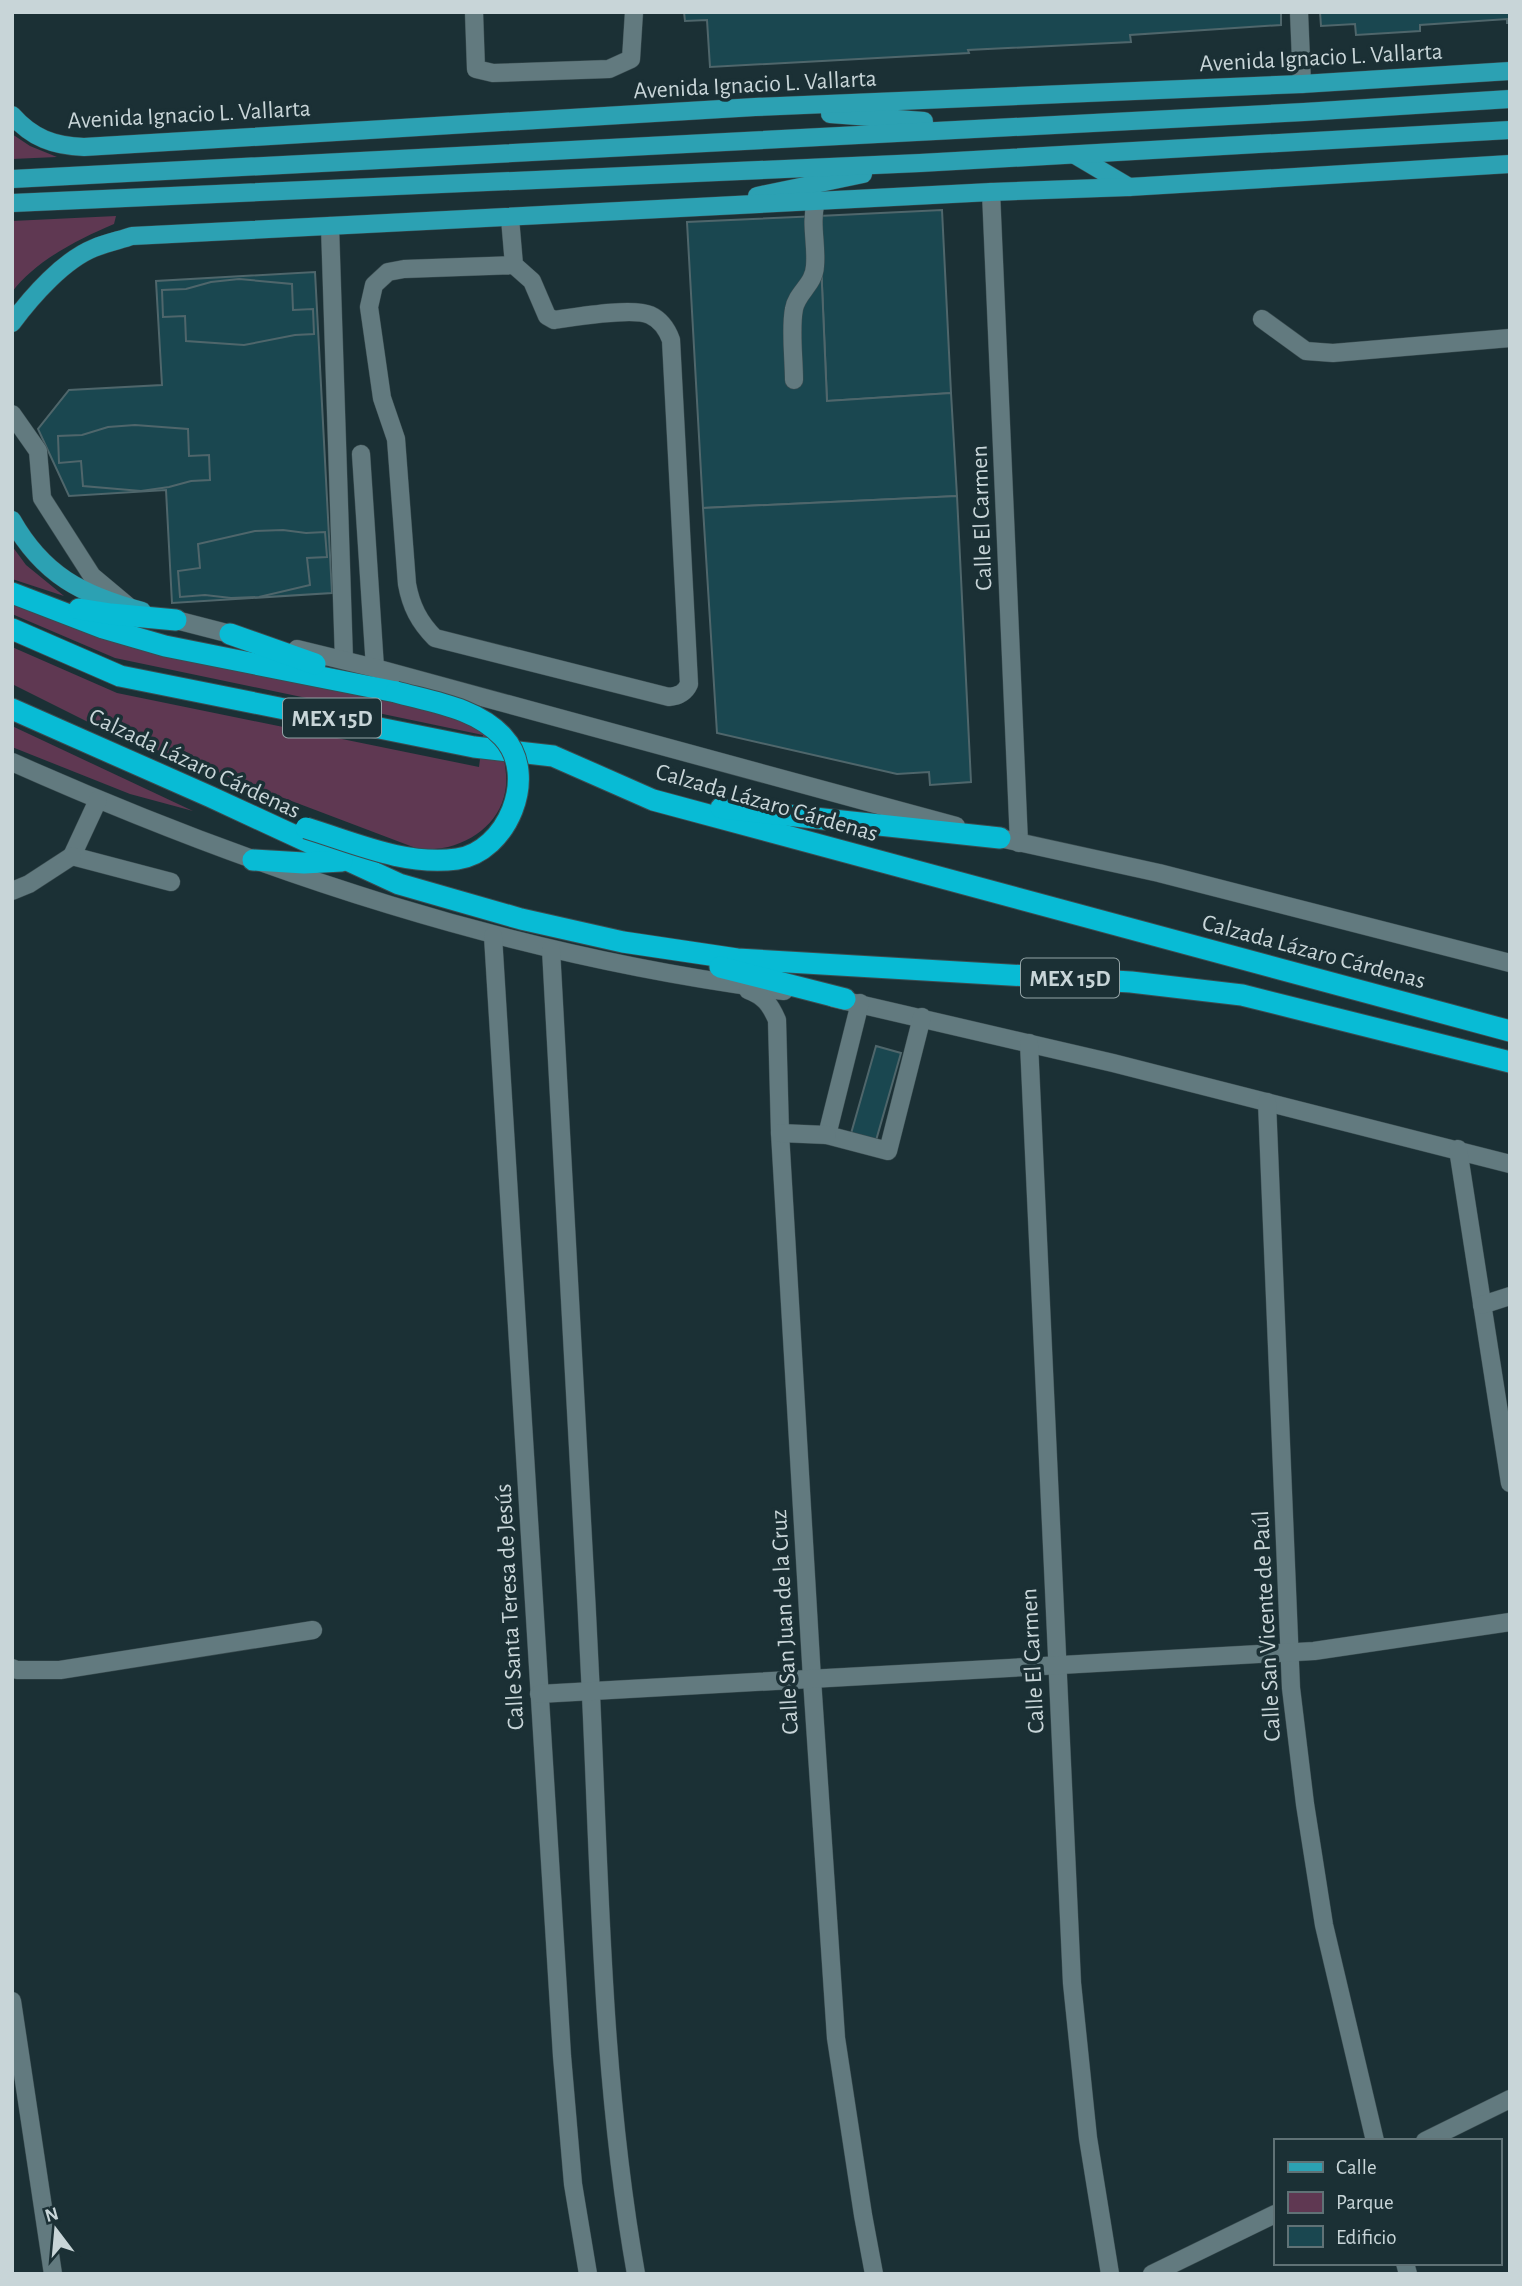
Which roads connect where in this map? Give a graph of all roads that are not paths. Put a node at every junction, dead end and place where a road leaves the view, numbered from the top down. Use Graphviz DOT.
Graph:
graph roads {
  1 [pos="474,12"];
  2 [pos="634,12"];
  3 [pos="1299,12"];
  4 [pos="1510,71"];
  5 [pos="1303,84"];
  6 [pos="1510,100"];
  7 [pos="755,107"];
  8 [pos="12,115"];
  9 [pos="994,127"];
  10 [pos="1510,130"];
  11 [pos="1075,155"];
  12 [pos="920,163"];
  13 [pos="1510,164"];
  14 [pos="12,179"];
  15 [pos="1129,187"];
  16 [pos="991,192"];
  17 [pos="816,201"];
  18 [pos="12,203"];
  19 [pos="695,208"];
  20 [pos="510,218"];
  21 [pos="330,226"];
  22 [pos="514,265"];
  23 [pos="1262,319"];
  24 [pos="12,323"];
  25 [pos="1510,338"];
  26 [pos="794,380"];
  27 [pos="12,414"];
  28 [pos="361,454"];
  29 [pos="12,520"];
  30 [pos="12,593"];
  31 [pos="129,607"];
  32 [pos="176,620"];
  33 [pos="12,629"];
  34 [pos="230,634"];
  35 [pos="344,660"];
  36 [pos="375,668"];
  37 [pos="396,692"];
  38 [pos="12,709"];
  39 [pos="12,762"];
  40 [pos="211,797"];
  41 [pos="98,800"];
  42 [pos="653,800"];
  43 [pos="1010,841"];
  44 [pos="72,856"];
  45 [pos="253,860"];
  46 [pos="346,860"];
  47 [pos="171,882"];
  48 [pos="12,891"];
  49 [pos="493,936"];
  50 [pos="623,942"];
  51 [pos="551,949"];
  52 [pos="1510,962"];
  53 [pos="738,986"];
  54 [pos="853,1001"];
  55 [pos="922,1017"];
  56 [pos="1510,1031"];
  57 [pos="1029,1043"];
  58 [pos="1510,1062"];
  59 [pos="1267,1102"];
  60 [pos="780,1133"];
  61 [pos="827,1135"];
  62 [pos="1458,1149"];
  63 [pos="1510,1164"];
  64 [pos="1510,1296"];
  65 [pos="1482,1305"];
  66 [pos="1510,1483"];
  67 [pos="1510,1622"];
  68 [pos="313,1630"];
  69 [pos="1290,1652"];
  70 [pos="1057,1665"];
  71 [pos="12,1668"];
  72 [pos="812,1679"];
  73 [pos="591,1691"];
  74 [pos="539,1694"];
  75 [pos="12,2001"];
  76 [pos="1510,2099"];
  77 [pos="1375,2139"];
  78 [pos="1429,2139"];
  79 [pos="1274,2214"];
  80 [pos="53,2274"];
  81 [pos="587,2274"];
  82 [pos="636,2274"];
  83 [pos="874,2274"];
  84 [pos="1110,2274"];
  85 [pos="1152,2274"];
  1 -- 2 [label="street"];
  3 -- 5 [label="street"];
  4 -- 5 [label="main road, Avenida Ignacio L. Vallarta"];
  5 -- 7 [label="main road, Avenida Ignacio L. Vallarta"];
  6 -- 9 [label="main road"];
  7 -- 8 [label="main road, Avenida Ignacio L. Vallarta"];
  7 -- 9 [label="main road"];
  9 -- 14 [label="main road"];
  10 -- 11 [label="main road"];
  11 -- 12 [label="main road"];
  11 -- 15 [label="main road"];
  12 -- 18 [label="main road"];
  12 -- 19 [label="main road"];
  13 -- 15 [label="main road"];
  15 -- 16 [label="main road"];
  16 -- 17 [label="main road"];
  16 -- 43 [label="street, Calle El Carmen"];
  17 -- 19 [label="main road"];
  17 -- 26 [label="street"];
  19 -- 20 [label="main road"];
  20 -- 21 [label="main road"];
  20 -- 22 [label="street"];
  21 -- 24 [label="main road"];
  21 -- 35 [label="street"];
  22 -- 22 [label="street"];
  23 -- 25 [label="street"];
  27 -- 31 [label="street"];
  28 -- 36 [label="street"];
  29 -- 31 [label="main road"];
  30 -- 32 [label="highway"];
  30 -- 37 [label="highway"];
  31 -- 32 [label="main road"];
  32 -- 34 [label="street, Calzada Lázaro Cárdenas"];
  33 -- 42 [label="highway, Calzada Lázaro Cárdenas / MEX 15D"];
  34 -- 35 [label="street, Calzada Lázaro Cárdenas"];
  34 -- 37 [label="highway"];
  35 -- 36 [label="street, Calzada Lázaro Cárdenas"];
  36 -- 43 [label="street, Calzada Lázaro Cárdenas"];
  37 -- 40 [label="highway, bridge"];
  38 -- 40 [label="highway, Calzada Lázaro Cárdenas / MEX 15D"];
  39 -- 41 [label="street"];
  40 -- 46 [label="highway, Calzada Lázaro Cárdenas / MEX 15D"];
  41 -- 44 [label="street"];
  41 -- 45 [label="street"];
  42 -- 43 [label="highway"];
  42 -- 56 [label="highway, Calzada Lázaro Cárdenas / MEX 15D"];
  43 -- 52 [label="street, Calzada Lázaro Cárdenas"];
  44 -- 47 [label="street"];
  44 -- 48 [label="street"];
  45 -- 46 [label="highway"];
  45 -- 49 [label="street"];
  46 -- 50 [label="highway, Calzada Lázaro Cárdenas / MEX 15D"];
  49 -- 51 [label="street"];
  49 -- 74 [label="street, Calle Santa Teresa de Jesús"];
  50 -- 54 [label="highway"];
  50 -- 58 [label="highway, Calzada Lázaro Cárdenas / MEX 15D"];
  51 -- 53 [label="street"];
  51 -- 73 [label="street"];
  53 -- 54 [label="street"];
  53 -- 60 [label="street, Calle San Juan de la Cruz"];
  54 -- 55 [label="street"];
  54 -- 61 [label="street"];
  55 -- 57 [label="street"];
  55 -- 61 [label="street"];
  57 -- 59 [label="street"];
  57 -- 70 [label="street, Calle El Carmen"];
  59 -- 62 [label="street"];
  59 -- 69 [label="street, Calle San Vicente de Paúl"];
  60 -- 61 [label="street"];
  60 -- 72 [label="street, Calle San Juan de la Cruz"];
  62 -- 63 [label="street"];
  62 -- 65 [label="street"];
  64 -- 65 [label="street"];
  65 -- 66 [label="street"];
  67 -- 69 [label="street"];
  68 -- 71 [label="street"];
  69 -- 70 [label="street"];
  69 -- 77 [label="street, Calle San Vicente de Paúl"];
  70 -- 72 [label="street"];
  70 -- 84 [label="street, Calle El Carmen"];
  72 -- 73 [label="street"];
  72 -- 83 [label="street, Calle San Juan de la Cruz"];
  73 -- 74 [label="street"];
  73 -- 82 [label="street"];
  74 -- 81 [label="street, Calle Santa Teresa de Jesús"];
  75 -- 80 [label="street"];
  76 -- 78 [label="street"];
  79 -- 85 [label="street"];
}
